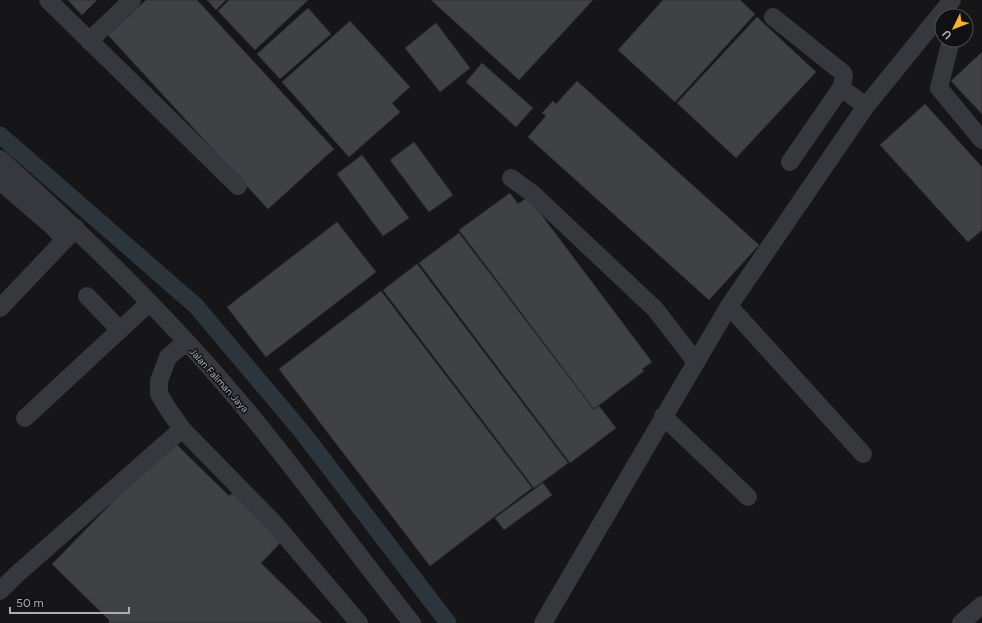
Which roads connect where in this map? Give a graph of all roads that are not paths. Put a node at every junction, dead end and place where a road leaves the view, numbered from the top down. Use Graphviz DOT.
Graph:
graph roads {
  1 [pos="48,0"];
  2 [pos="132,0"];
  3 [pos="773,17"];
  4 [pos="934,30"];
  5 [pos="89,41"];
  6 [pos="950,48"];
  7 [pos="841,88"];
  8 [pos="866,106"];
  9 [pos="982,140"];
  10 [pos="0,159"];
  11 [pos="790,162"];
  12 [pos="511,178"];
  13 [pos="0,181"];
  14 [pos="238,186"];
  15 [pos="71,234"];
  16 [pos="87,296"];
  17 [pos="149,303"];
  18 [pos="729,306"];
  19 [pos="0,308"];
  20 [pos="120,330"];
  21 [pos="186,342"];
  22 [pos="696,362"];
  23 [pos="663,416"];
  24 [pos="25,418"];
  25 [pos="182,429"];
  26 [pos="863,454"];
  27 [pos="748,496"];
  28 [pos="0,591"];
  29 [pos="982,605"];
  30 [pos="360,623"];
  31 [pos="412,623"];
  32 [pos="542,623"];
  33 [pos="961,623"];
  1 -- 5 [label="street"];
  2 -- 5 [label="street"];
  3 -- 7 [label="street"];
  4 -- 8 [label="street"];
  5 -- 14 [label="street"];
  6 -- 9 [label="street"];
  7 -- 8 [label="street"];
  7 -- 11 [label="street"];
  8 -- 18 [label="street"];
  10 -- 15 [label="street, Jalan Faliman Jaya"];
  12 -- 22 [label="street"];
  13 -- 15 [label="street"];
  15 -- 17 [label="street, Jalan Faliman Jaya"];
  15 -- 19 [label="street"];
  16 -- 20 [label="street"];
  17 -- 20 [label="street"];
  17 -- 21 [label="street, Jalan Faliman Jaya"];
  18 -- 22 [label="street"];
  18 -- 26 [label="street"];
  20 -- 24 [label="street"];
  21 -- 25 [label="street"];
  21 -- 31 [label="street, Jalan Faliman Jaya"];
  22 -- 23 [label="street"];
  23 -- 27 [label="street"];
  23 -- 32 [label="street"];
  25 -- 28 [label="street"];
  25 -- 30 [label="street"];
  29 -- 33 [label="street"];
}
